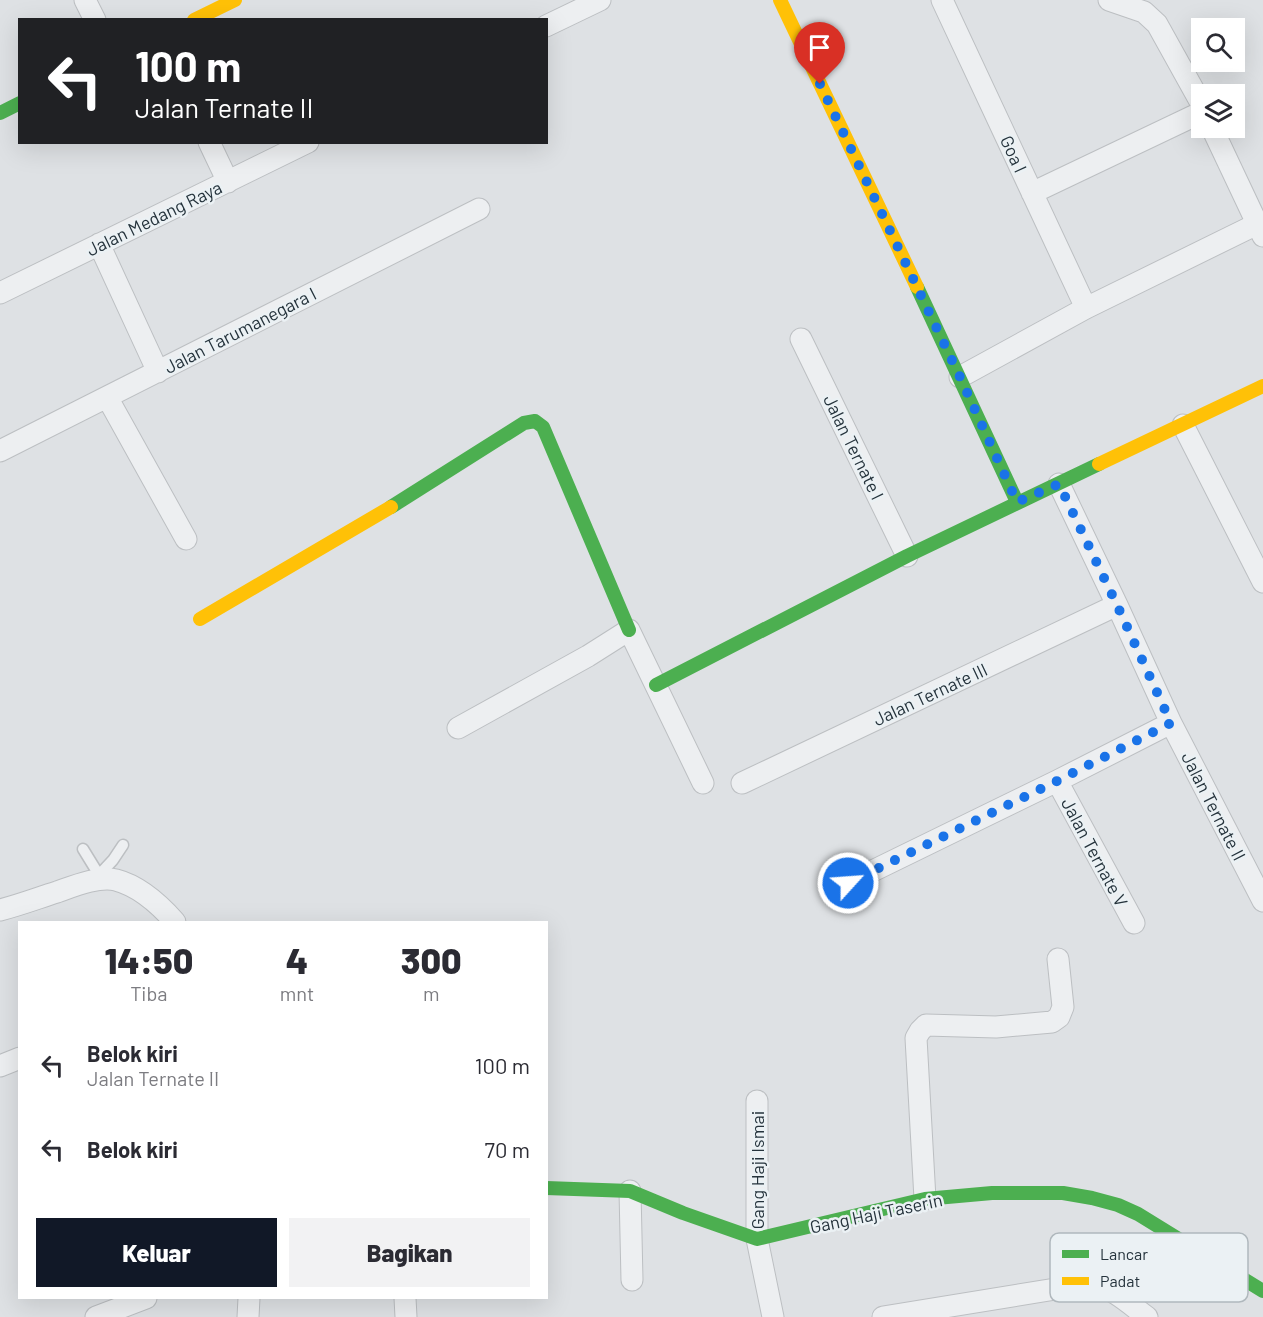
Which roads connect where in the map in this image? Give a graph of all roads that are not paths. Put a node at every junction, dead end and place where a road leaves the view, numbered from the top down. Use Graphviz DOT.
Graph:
graph roads {
  1 [pos="86,0"];
  2 [pos="235,0"];
  3 [pos="600,0"];
  4 [pos="780,0"];
  5 [pos="942,0"];
  6 [pos="1109,0"];
  7 [pos="94,18"];
  8 [pos="198,18"];
  9 [pos="548,25"];
  10 [pos="1191,85"];
  11 [pos="18,104"];
  12 [pos="0,113"];
  13 [pos="1191,117"];
  14 [pos="1217,138"];
  15 [pos="210,144"];
  16 [pos="304,144"];
  17 [pos="228,182"];
  18 [pos="1032,193"];
  19 [pos="479,209"];
  20 [pos="1260,230"];
  21 [pos="99,244"];
  22 [pos="0,293"];
  23 [pos="1086,308"];
  24 [pos="801,339"];
  25 [pos="158,372"];
  26 [pos="960,377"];
  27 [pos="1263,386"];
  28 [pos="107,397"];
  29 [pos="1183,425"];
  30 [pos="0,451"];
  31 [pos="1059,484"];
  32 [pos="1017,502"];
  33 [pos="186,539"];
  34 [pos="907,556"];
  35 [pos="1263,582"];
  36 [pos="1117,605"];
  37 [pos="200,619"];
  38 [pos="629,630"];
  39 [pos="651,687"];
  40 [pos="1171,723"];
  41 [pos="458,728"];
  42 [pos="1057,781"];
  43 [pos="703,783"];
  44 [pos="742,783"];
  45 [pos="123,845"];
  46 [pos="83,849"];
  47 [pos="99,878"];
  48 [pos="848,883"];
  49 [pos="1263,901"];
  50 [pos="0,910"];
  51 [pos="174,921"];
  52 [pos="1134,923"];
  53 [pos="1058,959"];
  54 [pos="18,1059"];
  55 [pos="0,1066"];
  56 [pos="757,1101"];
  57 [pos="548,1188"];
  58 [pos="630,1191"];
  59 [pos="925,1199"];
  60 [pos="1170,1233"];
  61 [pos="757,1239"];
  62 [pos="632,1280"];
  63 [pos="1248,1282"];
  64 [pos="1050,1290"];
  65 [pos="1263,1291"];
  66 [pos="143,1299"];
  67 [pos="249,1299"];
  68 [pos="405,1299"];
  69 [pos="1126,1302"];
  70 [pos="96,1317"];
  71 [pos="248,1317"];
  72 [pos="406,1317"];
  73 [pos="773,1317"];
  74 [pos="883,1317"];
  75 [pos="1147,1317"];
  1 -- 7 [label="street"];
  2 -- 8 [label="street"];
  3 -- 9 [label="street"];
  4 -- 26 [label="street"];
  5 -- 18 [label="street, Goa I"];
  6 -- 10 [label="street"];
  11 -- 12 [label="street"];
  13 -- 18 [label="street"];
  14 -- 20 [label="street"];
  15 -- 17 [label="street"];
  16 -- 17 [label="street, Jalan Medang Raya"];
  17 -- 21 [label="street, Jalan Medang Raya"];
  18 -- 23 [label="street, Goa I"];
  19 -- 25 [label="street, Jalan Tarumanegara I"];
  20 -- 23 [label="street"];
  21 -- 22 [label="street, Jalan Medang Raya"];
  21 -- 25 [label="street"];
  23 -- 26 [label="street"];
  24 -- 34 [label="street, Jalan Ternate I"];
  25 -- 28 [label="street, Jalan Tarumanegara I"];
  26 -- 32 [label="street"];
  27 -- 29 [label="street"];
  28 -- 30 [label="street, Jalan Tarumanegara I"];
  28 -- 33 [label="street"];
  29 -- 31 [label="street"];
  29 -- 35 [label="street"];
  31 -- 32 [label="street"];
  31 -- 36 [label="street, Jalan Ternate II"];
  32 -- 34 [label="street"];
  34 -- 39 [label="street"];
  36 -- 40 [label="street, Jalan Ternate II"];
  36 -- 44 [label="street, Jalan Ternate III"];
  37 -- 38 [label="street"];
  38 -- 39 [label="street"];
  38 -- 41 [label="street"];
  39 -- 43 [label="street"];
  40 -- 42 [label="street"];
  40 -- 49 [label="street, Jalan Ternate II"];
  42 -- 48 [label="street"];
  42 -- 52 [label="street, Jalan Ternate V"];
  45 -- 47 [label="lane"];
  46 -- 47 [label="lane"];
  47 -- 50 [label="street"];
  47 -- 51 [label="street"];
  53 -- 59 [label="street"];
  54 -- 55 [label="street"];
  56 -- 61 [label="street, Gang Haji Ismai"];
  57 -- 58 [label="street"];
  58 -- 61 [label="street"];
  58 -- 62 [label="street"];
  59 -- 60 [label="street, Gang Haji Taserin"];
  59 -- 61 [label="street, Gang Haji Taserin"];
  61 -- 73 [label="street, Gang Haji Ismai"];
  63 -- 65 [label="street, Gang Haji Taserin"];
  64 -- 74 [label="street"];
  66 -- 70 [label="street"];
  67 -- 71 [label="street"];
  68 -- 72 [label="street"];
  69 -- 75 [label="street"];
}
